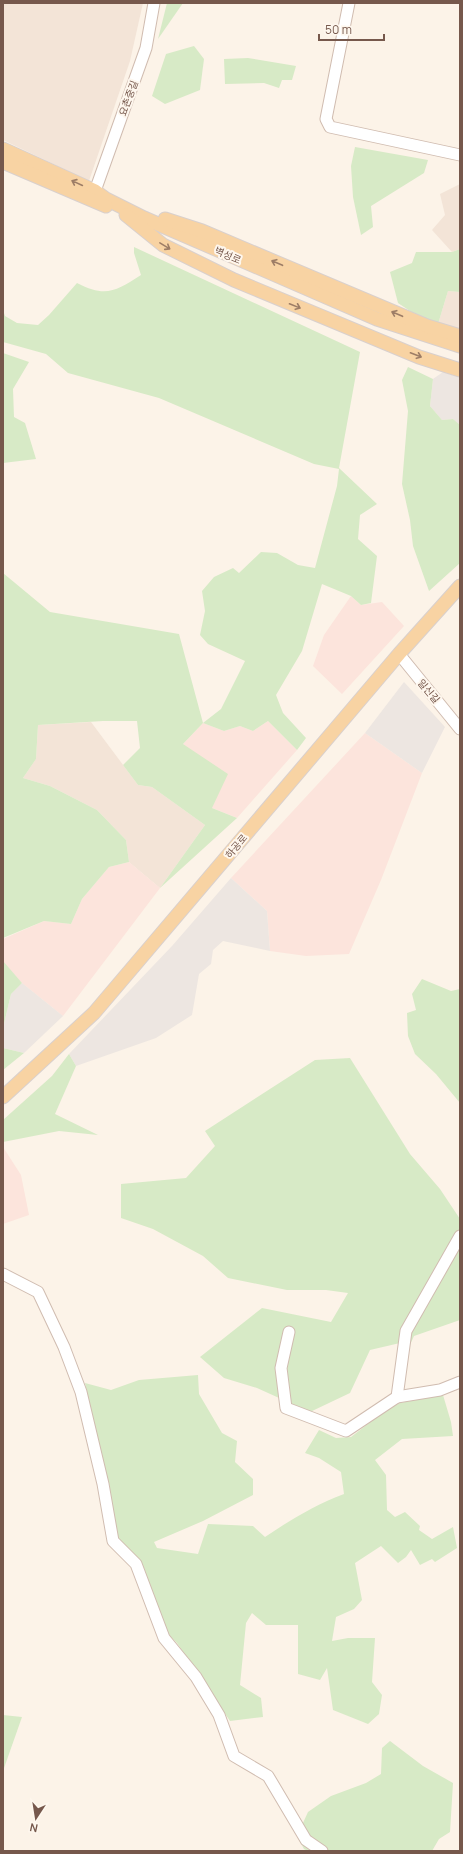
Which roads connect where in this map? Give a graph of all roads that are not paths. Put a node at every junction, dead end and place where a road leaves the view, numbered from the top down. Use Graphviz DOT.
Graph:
graph roads {
  1 [pos="154,3"];
  2 [pos="349,3"];
  3 [pos="3,148"];
  4 [pos="460,156"];
  5 [pos="3,162"];
  6 [pos="95,191"];
  7 [pos="106,199"];
  8 [pos="123,213"];
  9 [pos="460,336"];
  10 [pos="460,346"];
  11 [pos="460,353"];
  12 [pos="460,370"];
  13 [pos="460,586"];
  14 [pos="399,654"];
  15 [pos="460,728"];
  16 [pos="3,1097"];
  17 [pos="460,1236"];
  18 [pos="3,1274"];
  19 [pos="289,1332"];
  20 [pos="460,1382"];
  21 [pos="397,1397"];
  22 [pos="322,1851"];
  1 -- 6 [label="street, 요촌중길"];
  2 -- 4 [label="street"];
  6 -- 3 [label="main road, 벽성로, one-way"];
  5 -- 8 [label="main road, 벽성로"];
  6 -- 7 [label="main road, 벽성로"];
  9 -- 7 [label="main road, one-way"];
  7 -- 10 [label="main road, 벽성로"];
  8 -- 11 [label="main road, 벽성로"];
  8 -- 12 [label="main road, one-way"];
  13 -- 14 [label="main road, 하공로"];
  14 -- 15 [label="street, 일신길"];
  14 -- 16 [label="main road, 하공로"];
  17 -- 21 [label="street"];
  18 -- 22 [label="street"];
  19 -- 21 [label="street"];
  20 -- 21 [label="street"];
}
